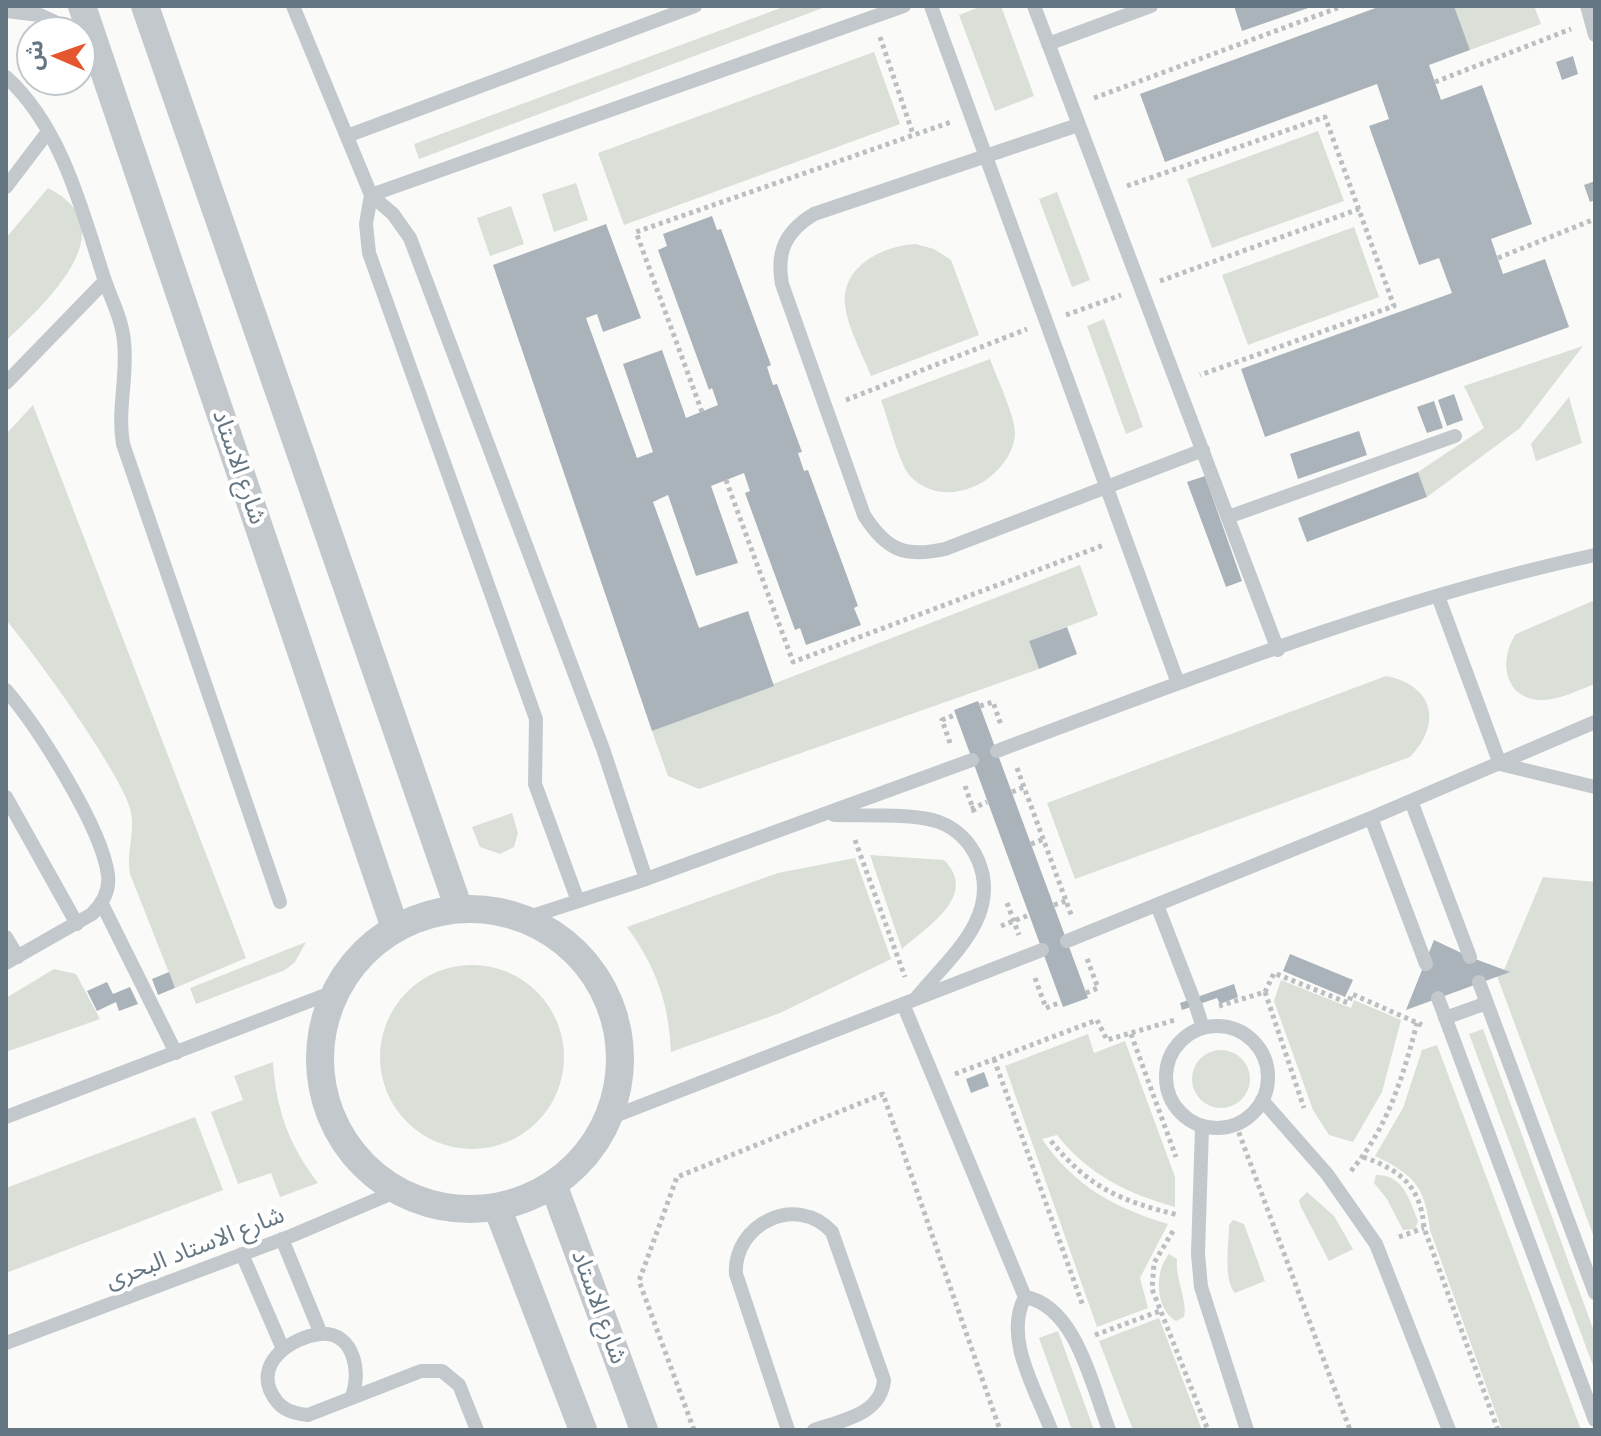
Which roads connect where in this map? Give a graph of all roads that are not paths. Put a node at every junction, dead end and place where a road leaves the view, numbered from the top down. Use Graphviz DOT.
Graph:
graph roads {
  1 [pos="145,6"];
  2 [pos="293,6"];
  3 [pos="695,6"];
  4 [pos="904,6"];
  5 [pos="931,6"];
  6 [pos="1034,6"];
  7 [pos="1151,6"];
  8 [pos="8,9"];
  9 [pos="42,16"];
  10 [pos="1048,44"];
  11 [pos="96,49"];
  12 [pos="7,79"];
  13 [pos="1078,125"];
  14 [pos="47,133"];
  15 [pos="347,136"];
  16 [pos="986,157"];
  17 [pos="6,187"];
  18 [pos="371,195"];
  19 [pos="105,281"];
  20 [pos="6,383"];
  21 [pos="1455,436"];
  22 [pos="1203,450"];
  23 [pos="1107,488"];
  24 [pos="1228,517"];
  25 [pos="1595,555"];
  26 [pos="1438,596"];
  27 [pos="1278,650"];
  28 [pos="1178,683"];
  29 [pos="6,690"];
  30 [pos="1595,722"];
  31 [pos="1003,748"];
  32 [pos="972,760"];
  33 [pos="1500,764"];
  34 [pos="1595,787"];
  35 [pos="6,797"];
  36 [pos="1411,801"];
  37 [pos="827,814"];
  38 [pos="1371,818"];
  39 [pos="646,879"];
  40 [pos="578,901"];
  41 [pos="280,902"];
  42 [pos="102,904"];
  43 [pos="1157,905"];
  44 [pos="459,909"];
  45 [pos="523,919"];
  46 [pos="77,924"];
  47 [pos="395,928"];
  48 [pos="6,937"];
  49 [pos="1073,938"];
  50 [pos="1042,950"];
  51 [pos="1470,957"];
  52 [pos="12,960"];
  53 [pos="1426,964"];
  54 [pos="1479,982"];
  55 [pos="336,991"];
  56 [pos="1438,998"];
  57 [pos="908,1002"];
  58 [pos="1487,1003"];
  59 [pos="1445,1018"];
  60 [pos="1203,1028"];
  61 [pos="176,1053"];
  62 [pos="1262,1100"];
  63 [pos="6,1117"];
  64 [pos="607,1119"];
  65 [pos="1202,1127"];
  66 [pos="553,1184"];
  67 [pos="397,1191"];
  68 [pos="497,1207"];
  69 [pos="282,1239"];
  70 [pos="242,1254"];
  71 [pos="1595,1293"];
  72 [pos="1025,1297"];
  73 [pos="321,1334"];
  74 [pos="6,1343"];
  75 [pos="283,1349"];
  76 [pos="351,1398"];
  77 [pos="1595,1420"];
  78 [pos="477,1430"];
  79 [pos="583,1430"];
  80 [pos="644,1430"];
  81 [pos="788,1430"];
  82 [pos="814,1430"];
  83 [pos="1051,1430"];
  84 [pos="1109,1430"];
  85 [pos="1247,1430"];
  86 [pos="1449,1430"];
  1 -- 44 [label="street"];
  2 -- 15 [label="lane"];
  3 -- 15 [label="lane"];
  4 -- 18 [label="lane"];
  5 -- 16 [label="lane"];
  6 -- 10 [label="lane"];
  7 -- 10 [label="lane"];
  8 -- 9 [label="lane"];
  10 -- 13 [label="lane"];
  11 -- 47 [label="street, شارع الاستاد"];
  12 -- 14 [label="lane"];
  13 -- 16 [label="lane"];
  13 -- 22 [label="lane"];
  14 -- 17 [label="lane"];
  14 -- 19 [label="lane"];
  15 -- 18 [label="lane"];
  16 -- 23 [label="lane"];
  16 -- 23 [label="lane"];
  18 -- 39 [label="lane"];
  18 -- 40 [label="lane"];
  19 -- 20 [label="lane"];
  19 -- 41 [label="lane"];
  21 -- 24 [label="lane"];
  22 -- 23 [label="lane"];
  22 -- 24 [label="lane"];
  23 -- 28 [label="lane"];
  24 -- 27 [label="lane"];
  25 -- 26 [label="lane"];
  26 -- 27 [label="lane"];
  26 -- 33 [label="lane"];
  27 -- 28 [label="lane"];
  28 -- 31 [label="lane"];
  29 -- 42 [label="lane"];
  30 -- 33 [label="lane"];
  32 -- 37 [label="lane"];
  33 -- 34 [label="lane"];
  33 -- 36 [label="lane"];
  35 -- 46 [label="lane"];
  36 -- 38 [label="lane"];
  36 -- 51 [label="lane"];
  37 -- 39 [label="lane"];
  37 -- 57 [label="lane"];
  38 -- 43 [label="lane"];
  38 -- 53 [label="lane"];
  39 -- 40 [label="lane"];
  40 -- 45 [label="lane"];
  42 -- 46 [label="lane"];
  42 -- 61 [label="lane"];
  43 -- 49 [label="lane"];
  43 -- 60 [label="lane"];
  44 -- 45 [label="street"];
  44 -- 47 [label="street"];
  45 -- 64 [label="street"];
  46 -- 52 [label="lane"];
  47 -- 55 [label="street"];
  48 -- 52 [label="lane"];
  50 -- 57 [label="lane"];
  54 -- 58 [label="lane"];
  55 -- 61 [label="lane"];
  55 -- 67 [label="street"];
  56 -- 59 [label="lane"];
  57 -- 64 [label="lane"];
  57 -- 72 [label="lane"];
  58 -- 59 [label="lane"];
  58 -- 71 [label="lane"];
  59 -- 77 [label="lane"];
  60 -- 62 [label="lane"];
  60 -- 65 [label="lane"];
  61 -- 63 [label="lane"];
  62 -- 65 [label="lane"];
  62 -- 86 [label="lane"];
  64 -- 66 [label="street"];
  65 -- 85 [label="lane"];
  66 -- 68 [label="street"];
  66 -- 80 [label="street, شارع الاستاد"];
  67 -- 68 [label="street"];
  67 -- 69 [label="lane, شارع الاستاد البحرى"];
  68 -- 79 [label="street"];
  69 -- 70 [label="lane, شارع الاستاد البحرى"];
  69 -- 73 [label="lane"];
  70 -- 74 [label="lane, شارع الاستاد البحرى"];
  70 -- 75 [label="lane"];
  72 -- 83 [label="lane"];
  72 -- 84 [label="lane"];
  73 -- 75 [label="lane"];
  73 -- 76 [label="lane"];
  75 -- 76 [label="lane"];
  76 -- 78 [label="lane"];
  81 -- 82 [label="lane"];
}
